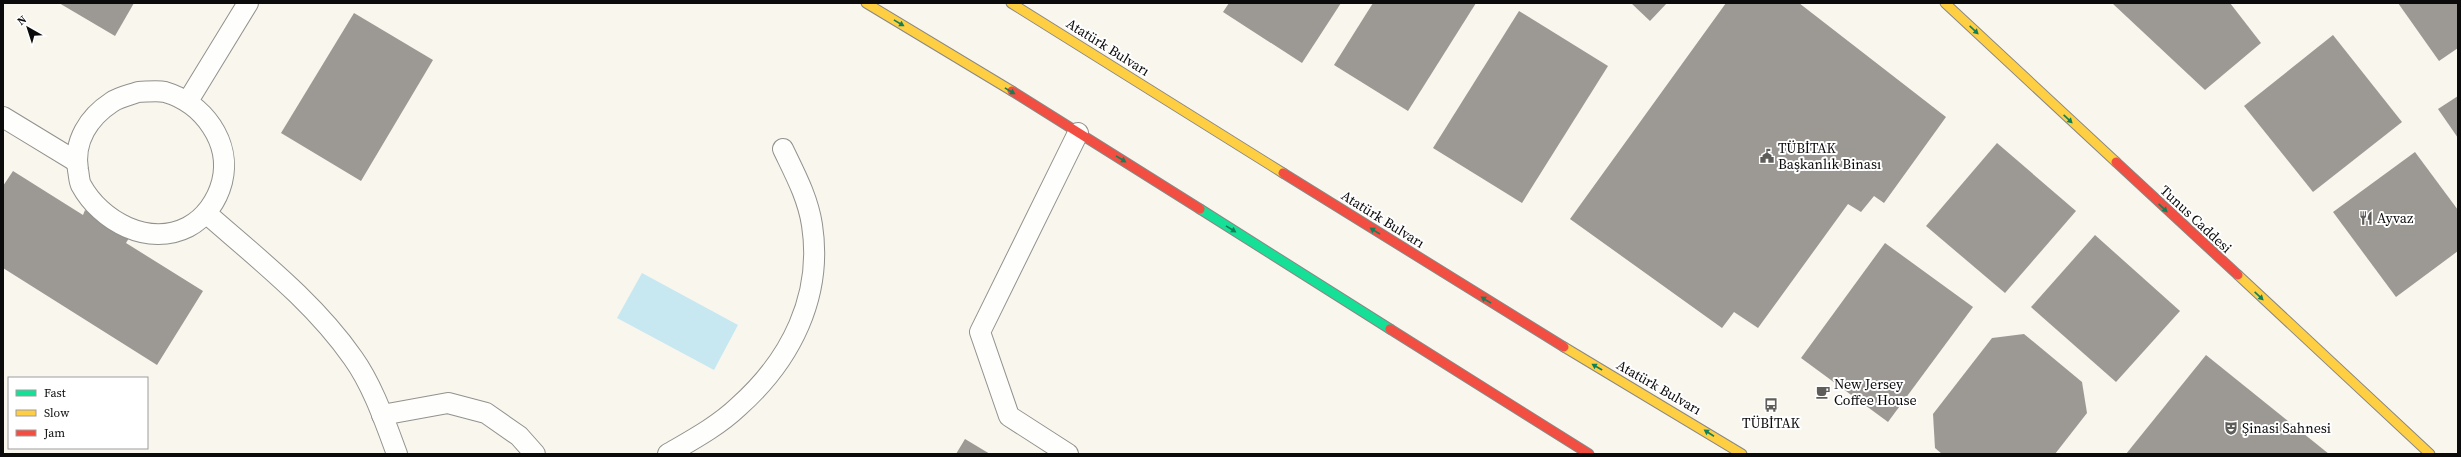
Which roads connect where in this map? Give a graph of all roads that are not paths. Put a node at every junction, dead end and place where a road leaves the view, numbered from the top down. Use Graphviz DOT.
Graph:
graph roads {
  1 [pos="248,3"];
  2 [pos="866,3"];
  3 [pos="1011,3"];
  4 [pos="1945,3"];
  5 [pos="188,101"];
  6 [pos="3,117"];
  7 [pos="1078,133"];
  8 [pos="783,149"];
  9 [pos="77,162"];
  10 [pos="206,213"];
  11 [pos="382,415"];
  12 [pos="397,454"];
  13 [pos="535,454"];
  14 [pos="668,454"];
  15 [pos="1068,454"];
  16 [pos="1589,454"];
  17 [pos="1742,454"];
  18 [pos="2430,454"];
  1 -- 5 [label="lane"];
  2 -- 7 [label="main road, one-way"];
  17 -- 3 [label="main road, Atatürk Bulvarı, one-way"];
  4 -- 18 [label="main road, Tunus Caddesi, one-way"];
  5 -- 9 [label="lane"];
  5 -- 10 [label="lane"];
  6 -- 9 [label="lane"];
  7 -- 15 [label="lane"];
  7 -- 16 [label="main road, one-way"];
  8 -- 14 [label="lane"];
  9 -- 10 [label="lane"];
  10 -- 11 [label="lane"];
  11 -- 12 [label="lane"];
  11 -- 13 [label="lane"];
}
